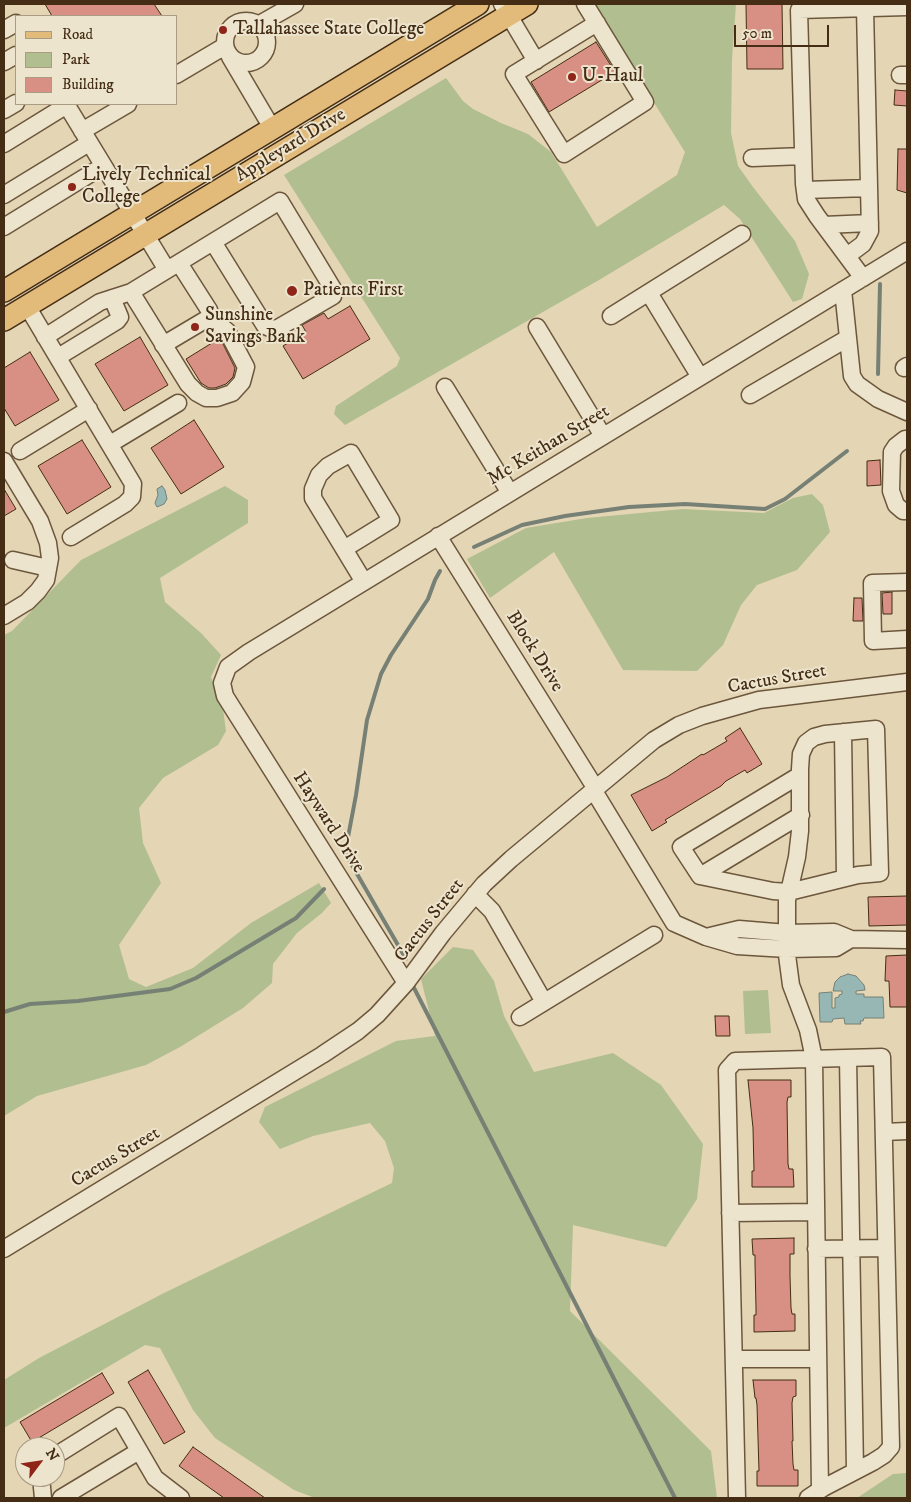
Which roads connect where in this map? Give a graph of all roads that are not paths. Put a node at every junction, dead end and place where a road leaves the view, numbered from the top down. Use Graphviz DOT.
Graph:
graph roads {
  1 [pos="295,4"];
  2 [pos="478,4"];
  3 [pos="527,4"];
  4 [pos="585,4"];
  5 [pos="907,6"];
  6 [pos="864,8"];
  7 [pos="505,9"];
  8 [pos="597,23"];
  9 [pos="15,24"];
  10 [pos="258,25"];
  11 [pos="4,30"];
  12 [pos="227,51"];
  13 [pos="15,56"];
  14 [pos="536,61"];
  15 [pos="4,62"];
  16 [pos="178,74"];
  17 [pos="15,104"];
  18 [pos="64,105"];
  19 [pos="67,105"];
  20 [pos="127,105"];
  21 [pos="4,110"];
  22 [pos="272,128"];
  23 [pos="86,137"];
  24 [pos="4,144"];
  25 [pos="803,156"];
  26 [pos="752,158"];
  27 [pos="62,159"];
  28 [pos="103,166"];
  29 [pos="77,182"];
  30 [pos="869,188"];
  31 [pos="805,190"];
  32 [pos="4,195"];
  33 [pos="132,213"];
  34 [pos="870,223"];
  35 [pos="824,225"];
  36 [pos="4,227"];
  37 [pos="742,234"];
  38 [pos="145,235"];
  39 [pos="213,242"];
  40 [pos="907,251"];
  41 [pos="847,256"];
  42 [pos="173,267"];
  43 [pos="863,278"];
  44 [pos="4,290"];
  45 [pos="843,290"];
  46 [pos="131,292"];
  47 [pos="649,292"];
  48 [pos="112,298"];
  49 [pos="27,306"];
  50 [pos="610,316"];
  51 [pos="210,317"];
  52 [pos="4,320"];
  53 [pos="537,327"];
  54 [pos="45,337"];
  55 [pos="848,338"];
  56 [pos="163,345"];
  57 [pos="58,358"];
  58 [pos="700,377"];
  59 [pos="445,387"];
  60 [pos="750,394"];
  61 [pos="178,402"];
  62 [pos="89,409"];
  63 [pos="907,412"];
  64 [pos="603,436"];
  65 [pos="907,439"];
  66 [pos="110,444"];
  67 [pos="20,451"];
  68 [pos="4,461"];
  69 [pos="510,493"];
  70 [pos="907,511"];
  71 [pos="438,536"];
  72 [pos="71,537"];
  73 [pos="344,549"];
  74 [pos="13,560"];
  75 [pos="48,568"];
  76 [pos="364,582"];
  77 [pos="907,582"];
  78 [pos="4,616"];
  79 [pos="907,639"];
  80 [pos="907,682"];
  81 [pos="222,683"];
  82 [pos="843,732"];
  83 [pos="800,775"];
  84 [pos="595,790"];
  85 [pos="800,815"];
  86 [pos="700,876"];
  87 [pos="845,878"];
  88 [pos="789,892"];
  89 [pos="475,894"];
  90 [pos="759,930"];
  91 [pos="654,935"];
  92 [pos="706,937"];
  93 [pos="907,940"];
  94 [pos="787,941"];
  95 [pos="758,947"];
  96 [pos="406,983"];
  97 [pos="544,1002"];
  98 [pos="520,1017"];
  99 [pos="848,1058"];
  100 [pos="814,1059"];
  101 [pos="907,1131"];
  102 [pos="884,1132"];
  103 [pos="730,1212"];
  104 [pos="816,1212"];
  105 [pos="886,1248"];
  106 [pos="4,1249"];
  107 [pos="816,1249"];
  108 [pos="851,1249"];
  109 [pos="734,1359"];
  110 [pos="818,1359"];
  111 [pos="65,1450"];
  112 [pos="139,1452"];
  113 [pos="855,1470"];
  114 [pos="814,1494"];
  115 [pos="61,1498"];
  116 [pos="181,1498"];
  117 [pos="736,1498"];
  1 -- 10 [label="street"];
  2 -- 22 [label="main road, Appleyard Drive"];
  3 -- 7 [label="main road, Appleyard Drive"];
  4 -- 8 [label="street"];
  5 -- 6 [label="street"];
  6 -- 25 [label="street"];
  6 -- 30 [label="street"];
  7 -- 14 [label="street"];
  7 -- 38 [label="main road, Appleyard Drive"];
  8 -- 14 [label="street"];
  8 -- 14 [label="street"];
  9 -- 11 [label="street"];
  10 -- 12 [label="street"];
  10 -- 12 [label="street"];
  12 -- 16 [label="street"];
  12 -- 22 [label="street"];
  13 -- 15 [label="street"];
  17 -- 21 [label="street"];
  18 -- 24 [label="street"];
  19 -- 23 [label="street"];
  20 -- 23 [label="street"];
  22 -- 33 [label="main road, Appleyard Drive"];
  23 -- 27 [label="street"];
  23 -- 28 [label="street"];
  25 -- 26 [label="street"];
  25 -- 31 [label="street"];
  27 -- 29 [label="street"];
  27 -- 32 [label="street"];
  28 -- 29 [label="street"];
  28 -- 33 [label="street"];
  29 -- 36 [label="street"];
  30 -- 31 [label="street"];
  30 -- 34 [label="street"];
  31 -- 35 [label="street"];
  33 -- 38 [label="street"];
  33 -- 44 [label="main road, Appleyard Drive"];
  34 -- 35 [label="street"];
  34 -- 41 [label="street"];
  35 -- 41 [label="street"];
  37 -- 47 [label="street"];
  38 -- 42 [label="street"];
  38 -- 49 [label="main road, Appleyard Drive"];
  39 -- 39 [label="street"];
  39 -- 42 [label="street"];
  40 -- 43 [label="street, Mc Keithan Street"];
  41 -- 43 [label="street"];
  42 -- 46 [label="street"];
  42 -- 51 [label="street"];
  43 -- 45 [label="street, Mc Keithan Street"];
  45 -- 55 [label="street"];
  45 -- 58 [label="street, Mc Keithan Street"];
  46 -- 48 [label="street"];
  46 -- 56 [label="street"];
  47 -- 50 [label="street"];
  47 -- 58 [label="street"];
  48 -- 54 [label="street"];
  48 -- 57 [label="street"];
  49 -- 52 [label="main road, Appleyard Drive"];
  49 -- 54 [label="street"];
  51 -- 56 [label="street"];
  51 -- 56 [label="street"];
  53 -- 64 [label="street"];
  54 -- 57 [label="street"];
  55 -- 60 [label="street"];
  55 -- 63 [label="street"];
  57 -- 62 [label="street"];
  58 -- 64 [label="street, Mc Keithan Street"];
  59 -- 69 [label="street"];
  61 -- 66 [label="street"];
  62 -- 66 [label="street"];
  62 -- 67 [label="street"];
  64 -- 69 [label="street, Mc Keithan Street"];
  65 -- 70 [label="street"];
  66 -- 72 [label="street"];
  68 -- 75 [label="street"];
  69 -- 71 [label="street, Mc Keithan Street"];
  71 -- 76 [label="street, Mc Keithan Street"];
  71 -- 84 [label="street, Block Drive"];
  73 -- 73 [label="street"];
  73 -- 76 [label="street"];
  74 -- 75 [label="street"];
  75 -- 78 [label="street"];
  76 -- 81 [label="street, Mc Keithan Street"];
  77 -- 79 [label="street"];
  80 -- 84 [label="street, Cactus Street"];
  81 -- 96 [label="street, Hayward Drive"];
  82 -- 83 [label="street"];
  82 -- 87 [label="street"];
  82 -- 87 [label="street"];
  83 -- 85 [label="street"];
  83 -- 86 [label="street"];
  84 -- 89 [label="street, Cactus Street"];
  84 -- 92 [label="street, Block Drive"];
  85 -- 86 [label="street"];
  85 -- 88 [label="street"];
  86 -- 88 [label="street"];
  87 -- 88 [label="street"];
  88 -- 94 [label="street"];
  89 -- 96 [label="street, Cactus Street"];
  89 -- 97 [label="street"];
  90 -- 92 [label="street"];
  90 -- 94 [label="street"];
  90 -- 95 [label="street"];
  91 -- 97 [label="street"];
  92 -- 95 [label="street, Block Drive"];
  93 -- 94 [label="street"];
  94 -- 95 [label="street, Block Drive"];
  94 -- 100 [label="street"];
  96 -- 106 [label="street, Cactus Street"];
  97 -- 98 [label="street"];
  99 -- 100 [label="street"];
  99 -- 102 [label="street"];
  99 -- 108 [label="street"];
  100 -- 103 [label="street"];
  100 -- 104 [label="street"];
  101 -- 102 [label="street"];
  102 -- 105 [label="street"];
  103 -- 104 [label="street"];
  103 -- 109 [label="street"];
  104 -- 107 [label="street"];
  105 -- 108 [label="street"];
  105 -- 113 [label="street"];
  107 -- 108 [label="street"];
  107 -- 110 [label="street"];
  108 -- 113 [label="street"];
  109 -- 110 [label="street"];
  109 -- 117 [label="street"];
  110 -- 114 [label="street"];
  111 -- 112 [label="street"];
  112 -- 115 [label="street"];
  112 -- 116 [label="street"];
  113 -- 114 [label="street"];
}
